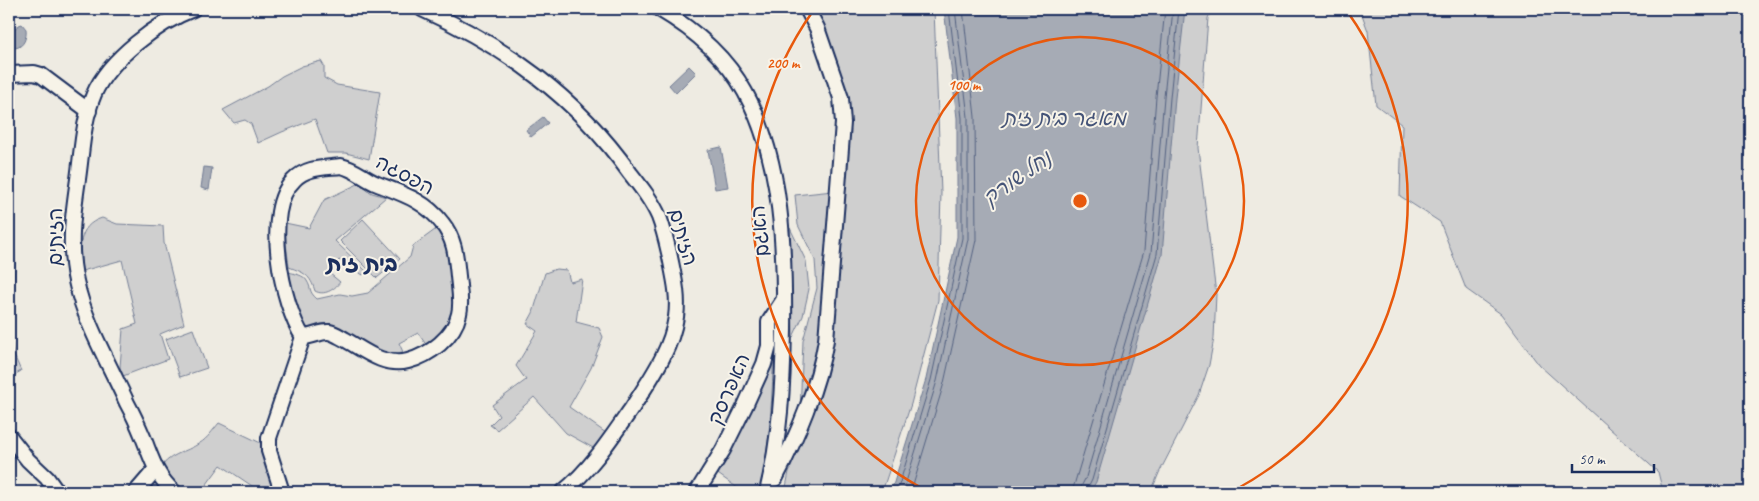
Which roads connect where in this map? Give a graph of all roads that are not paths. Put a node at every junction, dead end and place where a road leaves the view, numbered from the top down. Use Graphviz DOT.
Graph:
graph roads {
  1 [pos="193,9"];
  2 [pos="422,9"];
  3 [pos="659,9"];
  4 [pos="807,9"];
  5 [pos="9,74"];
  6 [pos="89,111"];
  7 [pos="784,299"];
  8 [pos="303,338"];
  9 [pos="9,436"];
  10 [pos="155,470"];
  11 [pos="767,491"];
  12 [pos="57,492"];
  13 [pos="136,492"];
  14 [pos="174,492"];
  15 [pos="282,492"];
  16 [pos="562,492"];
  17 [pos="697,492"];
  1 -- 6 [label="street, הזיתים"];
  2 -- 16 [label="street, הזיתים"];
  3 -- 7 [label="street, האגם"];
  4 -- 11 [label="street"];
  5 -- 6 [label="street"];
  6 -- 10 [label="street, הזיתים"];
  7 -- 11 [label="street, האגם"];
  7 -- 17 [label="street, האפרסק"];
  8 -- 8 [label="street, הפסגה"];
  8 -- 15 [label="street"];
  9 -- 12 [label="street"];
  10 -- 13 [label="street"];
  10 -- 14 [label="street, הזיתים"];
}
